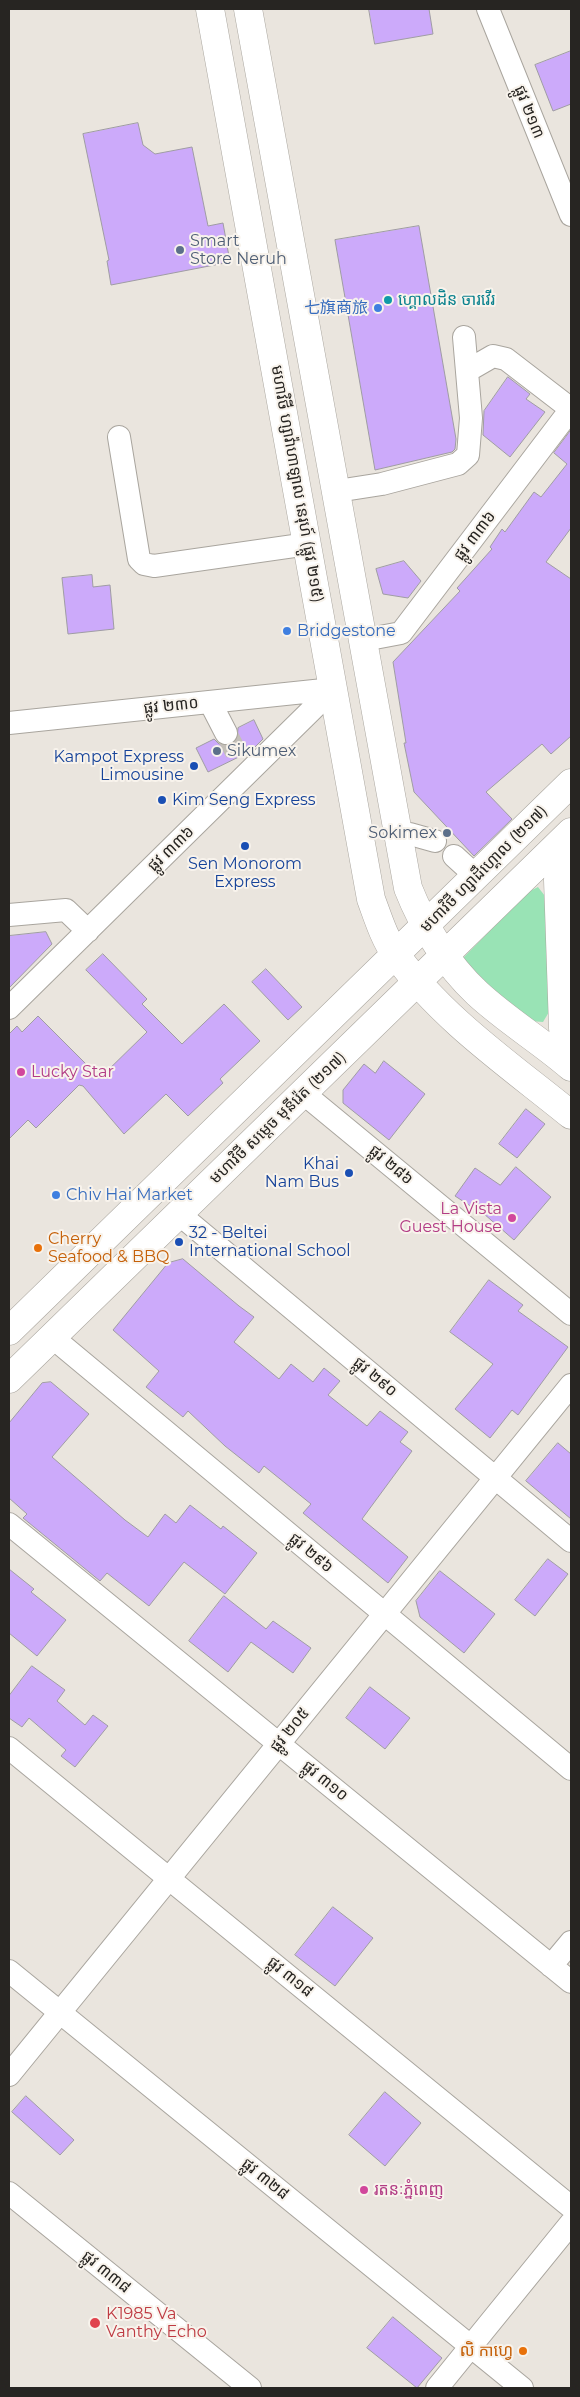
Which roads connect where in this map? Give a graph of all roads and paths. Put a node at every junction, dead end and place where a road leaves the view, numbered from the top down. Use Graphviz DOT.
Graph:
graph roads {
  1 [pos="210,9"];
  2 [pos="248,9"];
  3 [pos="488,9"];
  4 [pos="571,215"];
  5 [pos="464,337"];
  6 [pos="467,370"];
  7 [pos="571,409"];
  8 [pos="119,437"];
  9 [pos="337,491"];
  10 [pos="308,544"];
  11 [pos="364,640"];
  12 [pos="333,689"];
  13 [pos="210,702"];
  14 [pos="9,723"];
  15 [pos="226,733"];
  16 [pos="571,782"];
  17 [pos="568,834"];
  18 [pos="399,835"];
  19 [pos="435,841"];
  20 [pos="454,856"];
  21 [pos="476,876"];
  22 [pos="9,915"];
  23 [pos="426,926"];
  24 [pos="88,931"];
  25 [pos="396,955"];
  26 [pos="446,955"];
  27 [pos="418,982"];
  28 [pos="9,1008"];
  29 [pos="569,1054"];
  30 [pos="303,1093"];
  31 [pos="571,1115"];
  32 [pos="179,1214"];
  33 [pos="571,1314"];
  34 [pos="9,1331"];
  35 [pos="52,1337"];
  36 [pos="9,1379"];
  37 [pos="571,1385"];
  38 [pos="496,1478"];
  39 [pos="9,1524"];
  40 [pos="571,1541"];
  41 [pos="385,1614"];
  42 [pos="279,1744"];
  43 [pos="9,1748"];
  44 [pos="571,1769"];
  45 [pos="169,1879"];
  46 [pos="571,1942"];
  47 [pos="551,1966"];
  48 [pos="9,1971"];
  49 [pos="571,1982"];
  50 [pos="60,2012"];
  51 [pos="9,2075"];
  52 [pos="9,2193"];
  53 [pos="571,2207"];
  54 [pos="571,2222"];
  55 [pos="470,2347"];
  56 [pos="250,2388"];
  57 [pos="437,2388"];
  58 [pos="522,2388"];
  1 -- 10 [label="main road, មហាវិថី ហ្សាវ៉ាហាឡាល នេរុហ៍ (ផ្លូវ ២១៥)"];
  2 -- 9 [label="main road"];
  3 -- 4 [label="street, ផ្លូវ ២១៣"];
  5 -- 6 [label="street"];
  6 -- 7 [label="street"];
  6 -- 9 [label="street"];
  7 -- 11 [label="street, ផ្លូវ ៣៣៦"];
  8 -- 10 [label="street"];
  9 -- 11 [label="main road"];
  10 -- 12 [label="main road, មហាវិថី ហ្សាវ៉ាហាឡាល នេរុហ៍ (ផ្លូវ ២១៥)"];
  11 -- 18 [label="main road"];
  12 -- 13 [label="street, ផ្លូវ ២៣០"];
  12 -- 24 [label="street, ផ្លូវ ៣៣៦"];
  12 -- 25 [label="main road, មហាវិថី ហ្សាវ៉ាហាឡាល នេរុហ៍ (ផ្លូវ ២១៥)"];
  13 -- 14 [label="street, ផ្លូវ ២៣០"];
  13 -- 15 [label="street"];
  16 -- 21 [label="main road, មហាវិថី ហ្សាដឹហ្គោល (២១៧)"];
  17 -- 26 [label="main road, មហាវិថី ហ្សាដឹហ្គោល (២១៧)"];
  17 -- 29 [label="main road"];
  18 -- 19 [label="street"];
  18 -- 23 [label="main road"];
  20 -- 21 [label="street"];
  21 -- 23 [label="main road, មហាវិថី ហ្សាដឹហ្គោល (២១៧)"];
  22 -- 24 [label="street"];
  23 -- 25 [label="main road, មហាវិថី ហ្សាដឹហ្គោល (២១៧)"];
  23 -- 26 [label="main road"];
  24 -- 28 [label="street, ផ្លូវ ៣៣៦"];
  25 -- 27 [label="main road, មហាវិថី ហ្សាវ៉ាហាឡាល នេរុហ៍ (ផ្លូវ ២១៥)"];
  25 -- 34 [label="main road"];
  26 -- 27 [label="main road, មហាវិថី ហ្សាដឹហ្គោល (២១៧)"];
  26 -- 29 [label="main road"];
  27 -- 30 [label="main road, មហាវិថី សម្តេច មុនីរ៉េត (២១៧)"];
  27 -- 31 [label="main road, មហាវិថី ហ្សាវ៉ាហាឡាល នេរុហ៍ (ផ្លូវ ២១៥)"];
  30 -- 32 [label="main road, មហាវិថី សម្តេច មុនីរ៉េត (២១៧)"];
  30 -- 33 [label="street, ផ្លូវ ២៨៦"];
  32 -- 35 [label="main road, មហាវិថី សម្តេច មុនីរ៉េត (២១៧)"];
  32 -- 38 [label="street, ផ្លូវ ២៩០"];
  35 -- 36 [label="main road, មហាវិថី សម្តេច មុនីរ៉េត (២១៧)"];
  35 -- 41 [label="street, ផ្លូវ ២៩៦"];
  37 -- 38 [label="street, ផ្លូវ ២០៥"];
  38 -- 40 [label="street, ផ្លូវ ២៩០"];
  38 -- 41 [label="street, ផ្លូវ ២០៥"];
  39 -- 42 [label="street, ផ្លូវ ៣១០"];
  41 -- 42 [label="street, ផ្លូវ ២០៥"];
  41 -- 44 [label="street, ផ្លូវ ២៩៦"];
  42 -- 45 [label="street, ផ្លូវ ២០៥"];
  42 -- 47 [label="street, ផ្លូវ ៣១០"];
  43 -- 45 [label="street, ផ្លូវ ៣១៨"];
  45 -- 50 [label="street, ផ្លូវ ២០៥"];
  45 -- 53 [label="street, ផ្លូវ ៣១៨"];
  46 -- 47 [label="street"];
  47 -- 49 [label="street, ផ្លូវ ៣១០"];
  48 -- 50 [label="street, ផ្លូវ ៣២៨"];
  50 -- 51 [label="street, ផ្លូវ ២០៥"];
  50 -- 55 [label="street, ផ្លូវ ៣២៨"];
  52 -- 56 [label="street, ផ្លូវ ៣៣៨"];
  54 -- 55 [label="street"];
  55 -- 57 [label="street"];
  55 -- 58 [label="street, ផ្លូវ ៣២៨"];
}
